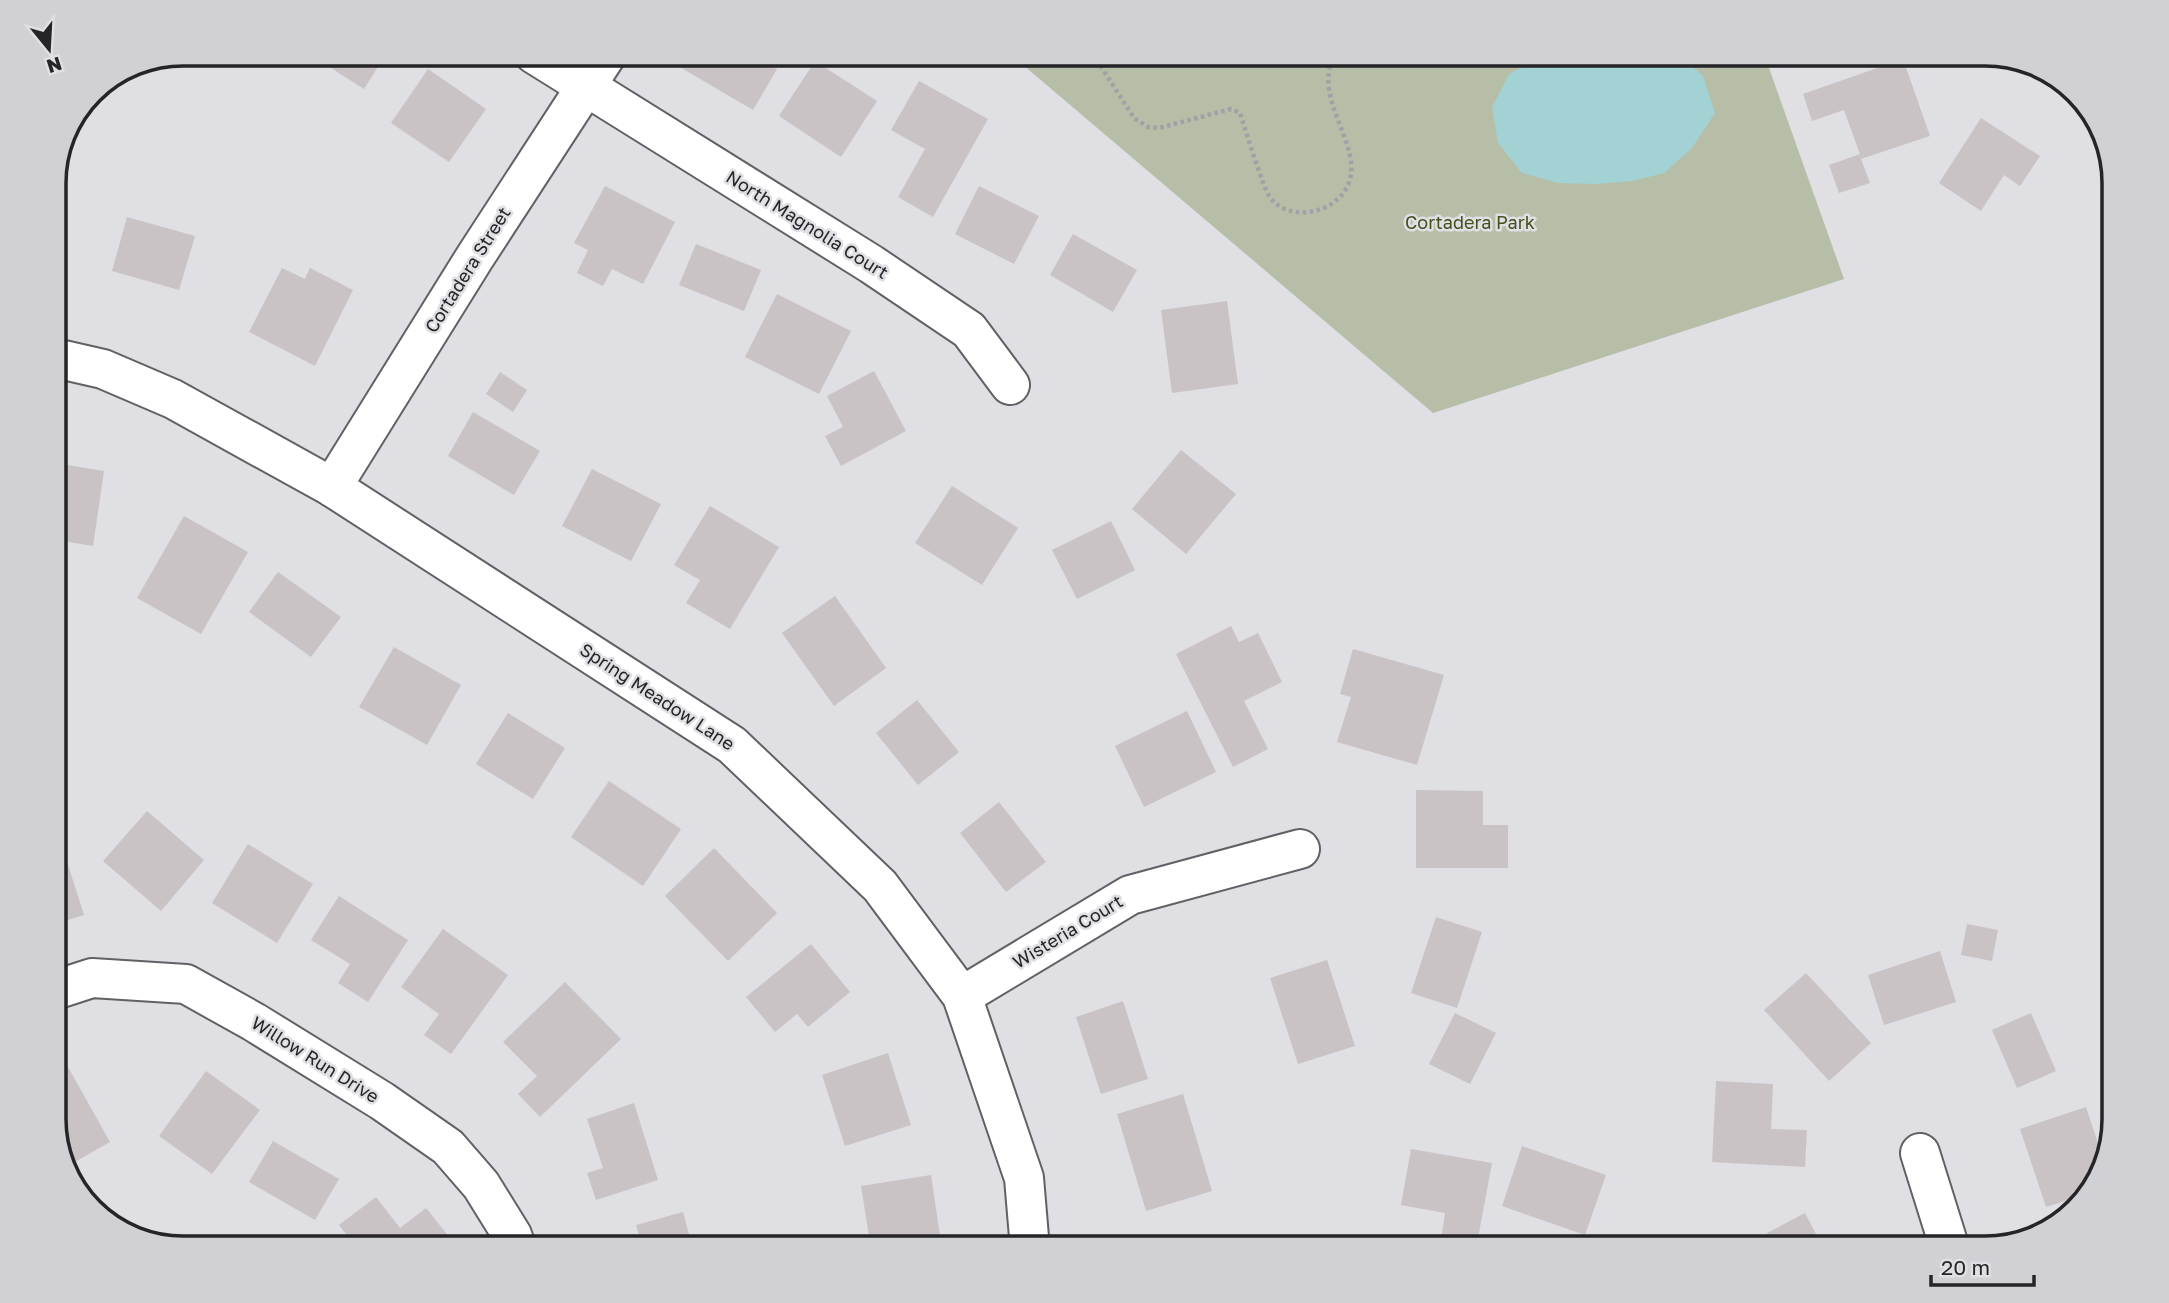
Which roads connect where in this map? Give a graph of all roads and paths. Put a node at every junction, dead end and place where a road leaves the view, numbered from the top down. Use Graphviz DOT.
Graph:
graph roads {
  1 [pos="553,66"];
  2 [pos="599,66"];
  3 [pos="1101,66"];
  4 [pos="1328,66"];
  5 [pos="585,87"];
  6 [pos="67,361"];
  7 [pos="1010,385"];
  8 [pos="332,487"];
  9 [pos="1300,849"];
  10 [pos="67,986"];
  11 [pos="962,996"];
  12 [pos="1920,1153"];
  13 [pos="512,1236"];
  14 [pos="1029,1236"];
  15 [pos="1946,1236"];
  1 -- 5 [label="street, North Magnolia Court"];
  2 -- 5 [label="street, Cortadera Street"];
  3 -- 4 [label="path"];
  5 -- 7 [label="street, North Magnolia Court"];
  5 -- 8 [label="street, Cortadera Street"];
  6 -- 8 [label="street, Spring Meadow Lane"];
  8 -- 11 [label="street, Spring Meadow Lane"];
  9 -- 11 [label="street, Wisteria Court"];
  10 -- 13 [label="street, Willow Run Drive"];
  11 -- 14 [label="street, Spring Meadow Lane"];
  12 -- 15 [label="street"];
}
